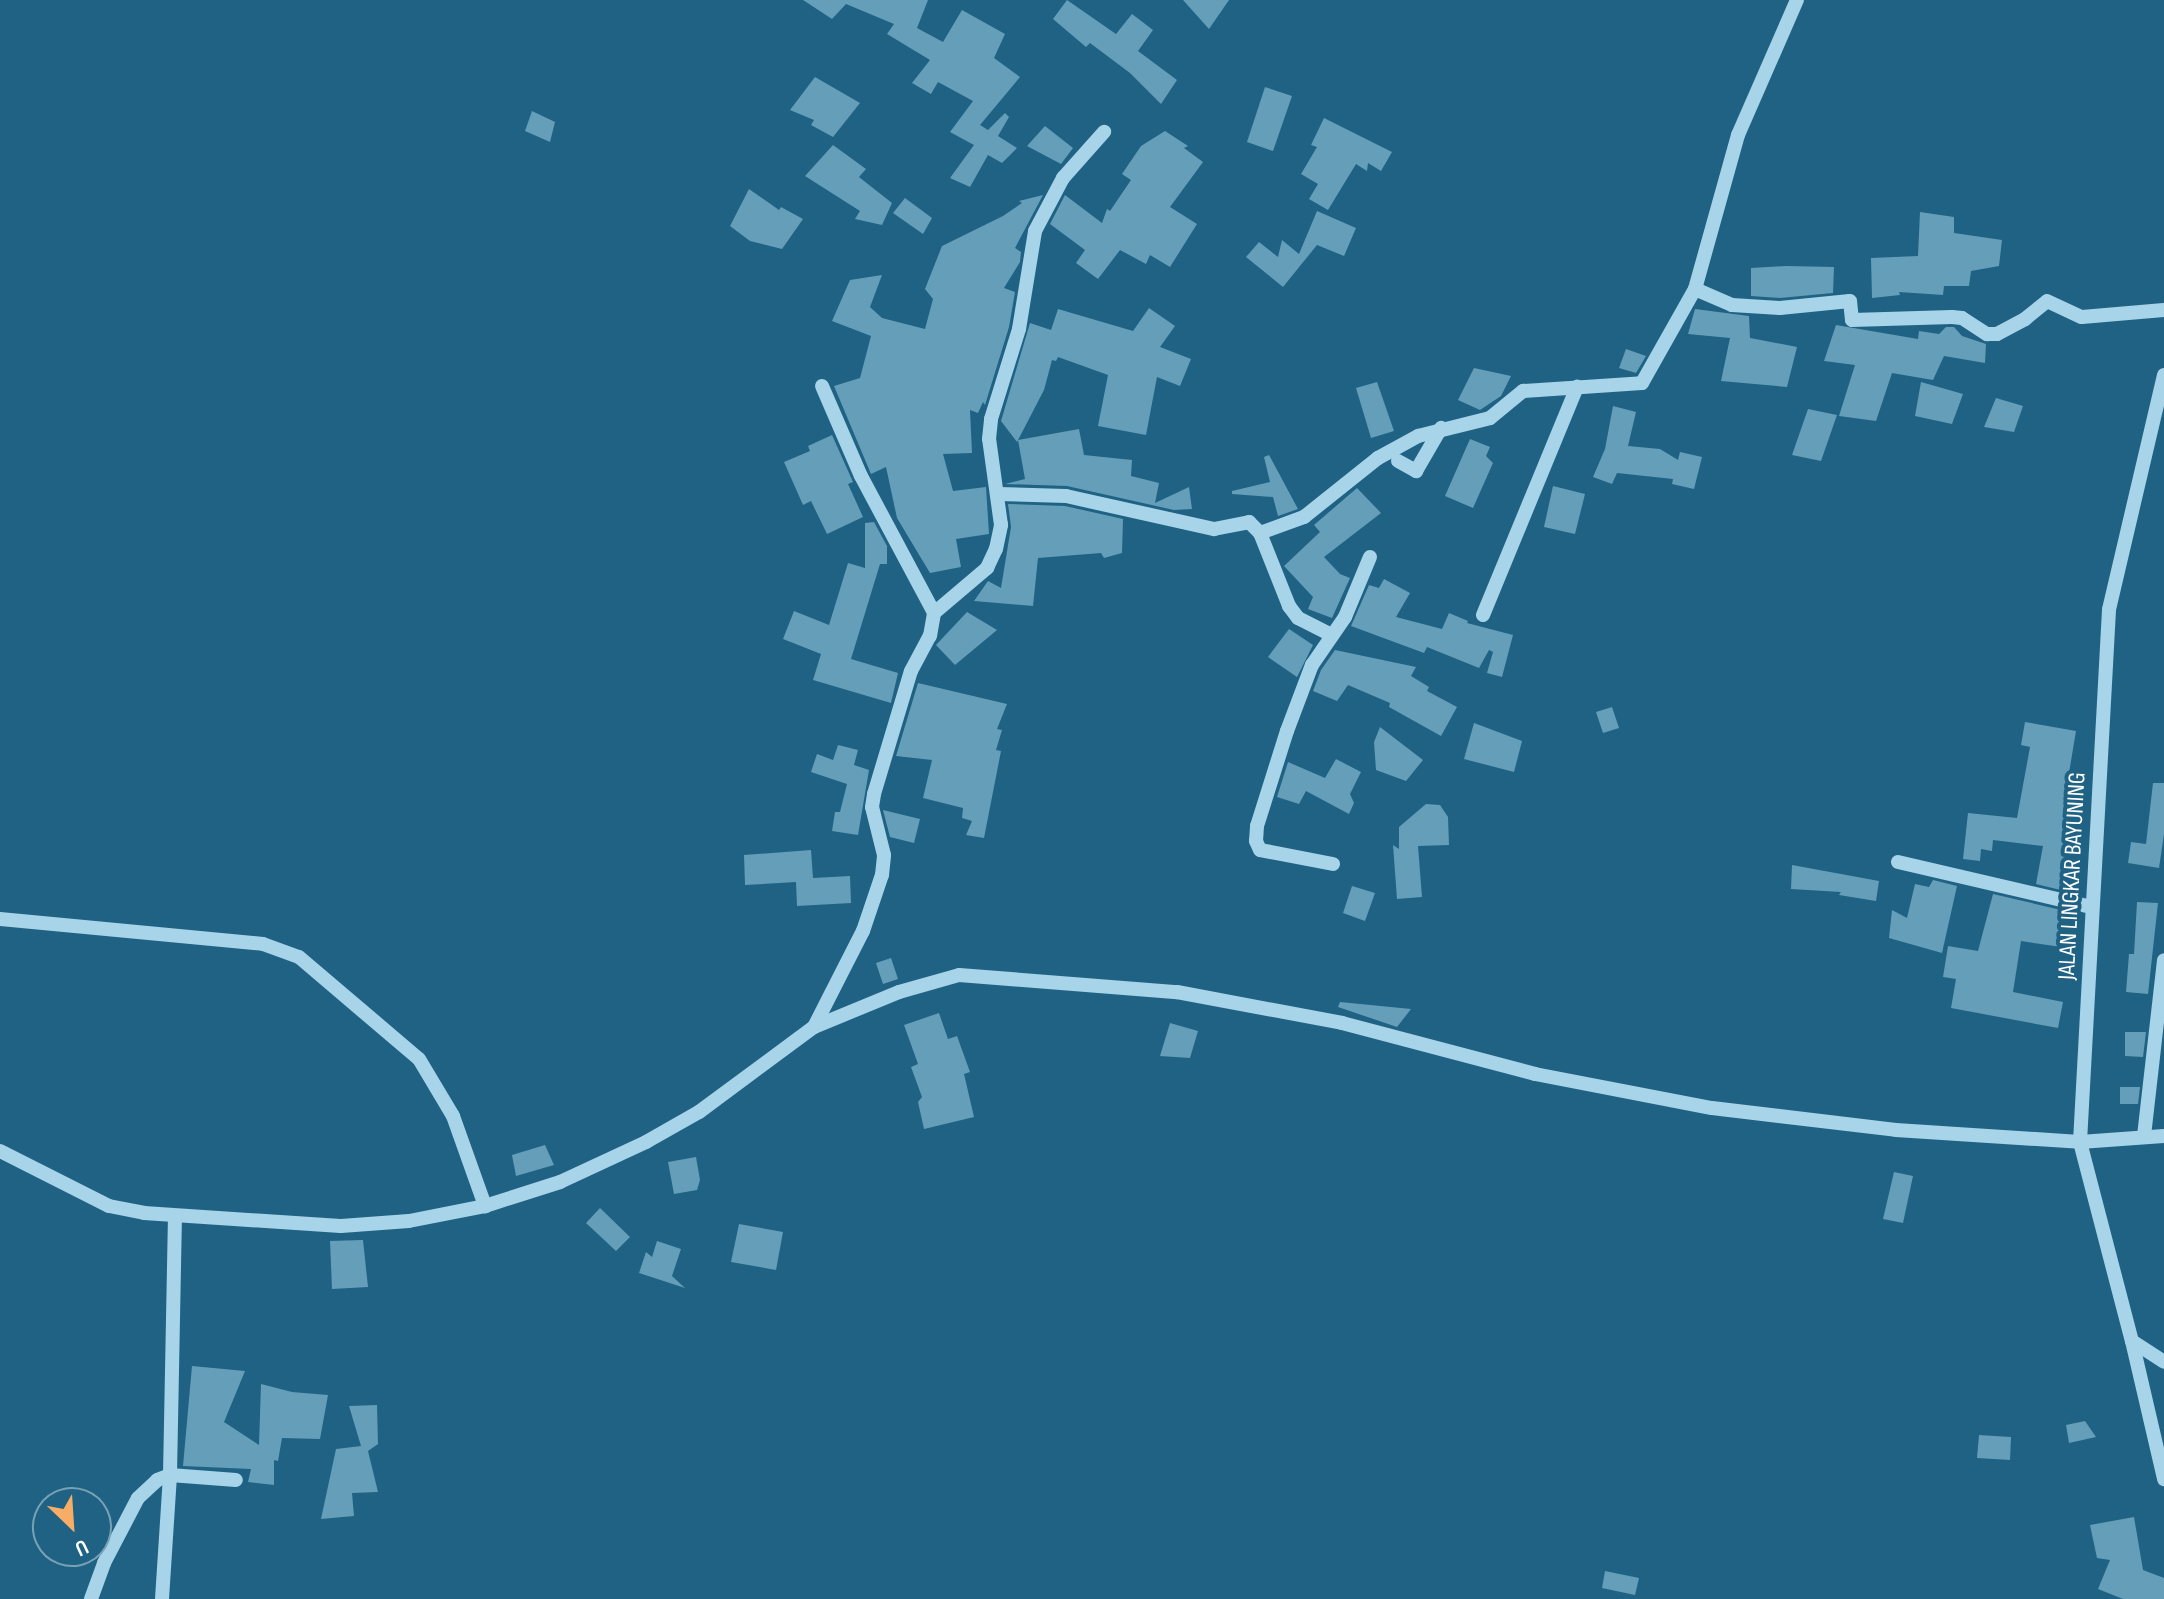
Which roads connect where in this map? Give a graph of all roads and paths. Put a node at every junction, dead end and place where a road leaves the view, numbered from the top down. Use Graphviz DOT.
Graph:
graph roads {
  1 [pos="1797,0"];
  2 [pos="1104,132"];
  3 [pos="1695,289"];
  4 [pos="2164,310"];
  5 [pos="2164,375"];
  6 [pos="822,386"];
  7 [pos="1577,387"];
  8 [pos="1441,428"];
  9 [pos="1398,461"];
  10 [pos="998,494"];
  11 [pos="1260,533"];
  12 [pos="1370,557"];
  13 [pos="934,613"];
  14 [pos="1483,615"];
  15 [pos="1330,634"];
  16 [pos="1898,862"];
  17 [pos="1333,864"];
  18 [pos="2091,907"];
  19 [pos="0,919"];
  20 [pos="2164,960"];
  21 [pos="814,1027"];
  22 [pos="2144,1136"];
  23 [pos="2164,1136"];
  24 [pos="2080,1142"];
  25 [pos="0,1151"];
  26 [pos="485,1206"];
  27 [pos="175,1216"];
  28 [pos="2132,1341"];
  29 [pos="2164,1362"];
  30 [pos="170,1475"];
  31 [pos="2164,1479"];
  32 [pos="236,1480"];
  33 [pos="91,1599"];
  34 [pos="162,1599"];
  1 -- 3 [label="street"];
  2 -- 10 [label="street"];
  3 -- 4 [label="street"];
  3 -- 7 [label="street"];
  5 -- 18 [label="street, JALAN LINGKAR BAYUNING"];
  6 -- 13 [label="street"];
  7 -- 8 [label="street"];
  7 -- 14 [label="street"];
  8 -- 9 [label="street"];
  8 -- 11 [label="street"];
  10 -- 11 [label="street"];
  10 -- 13 [label="street"];
  11 -- 15 [label="street"];
  12 -- 15 [label="street"];
  13 -- 21 [label="street"];
  15 -- 17 [label="street"];
  16 -- 18 [label="street"];
  18 -- 24 [label="street, JALAN LINGKAR BAYUNING"];
  19 -- 26 [label="street"];
  20 -- 22 [label="street"];
  21 -- 24 [label="street"];
  21 -- 26 [label="street"];
  22 -- 23 [label="street"];
  22 -- 24 [label="street"];
  24 -- 28 [label="street, JALAN LINGKAR BAYUNING"];
  25 -- 27 [label="street"];
  26 -- 27 [label="street"];
  27 -- 30 [label="street"];
  28 -- 29 [label="street"];
  28 -- 31 [label="street, JALAN LINGKAR BAYUNING"];
  30 -- 32 [label="street"];
  30 -- 33 [label="street"];
  30 -- 34 [label="street"];
}
